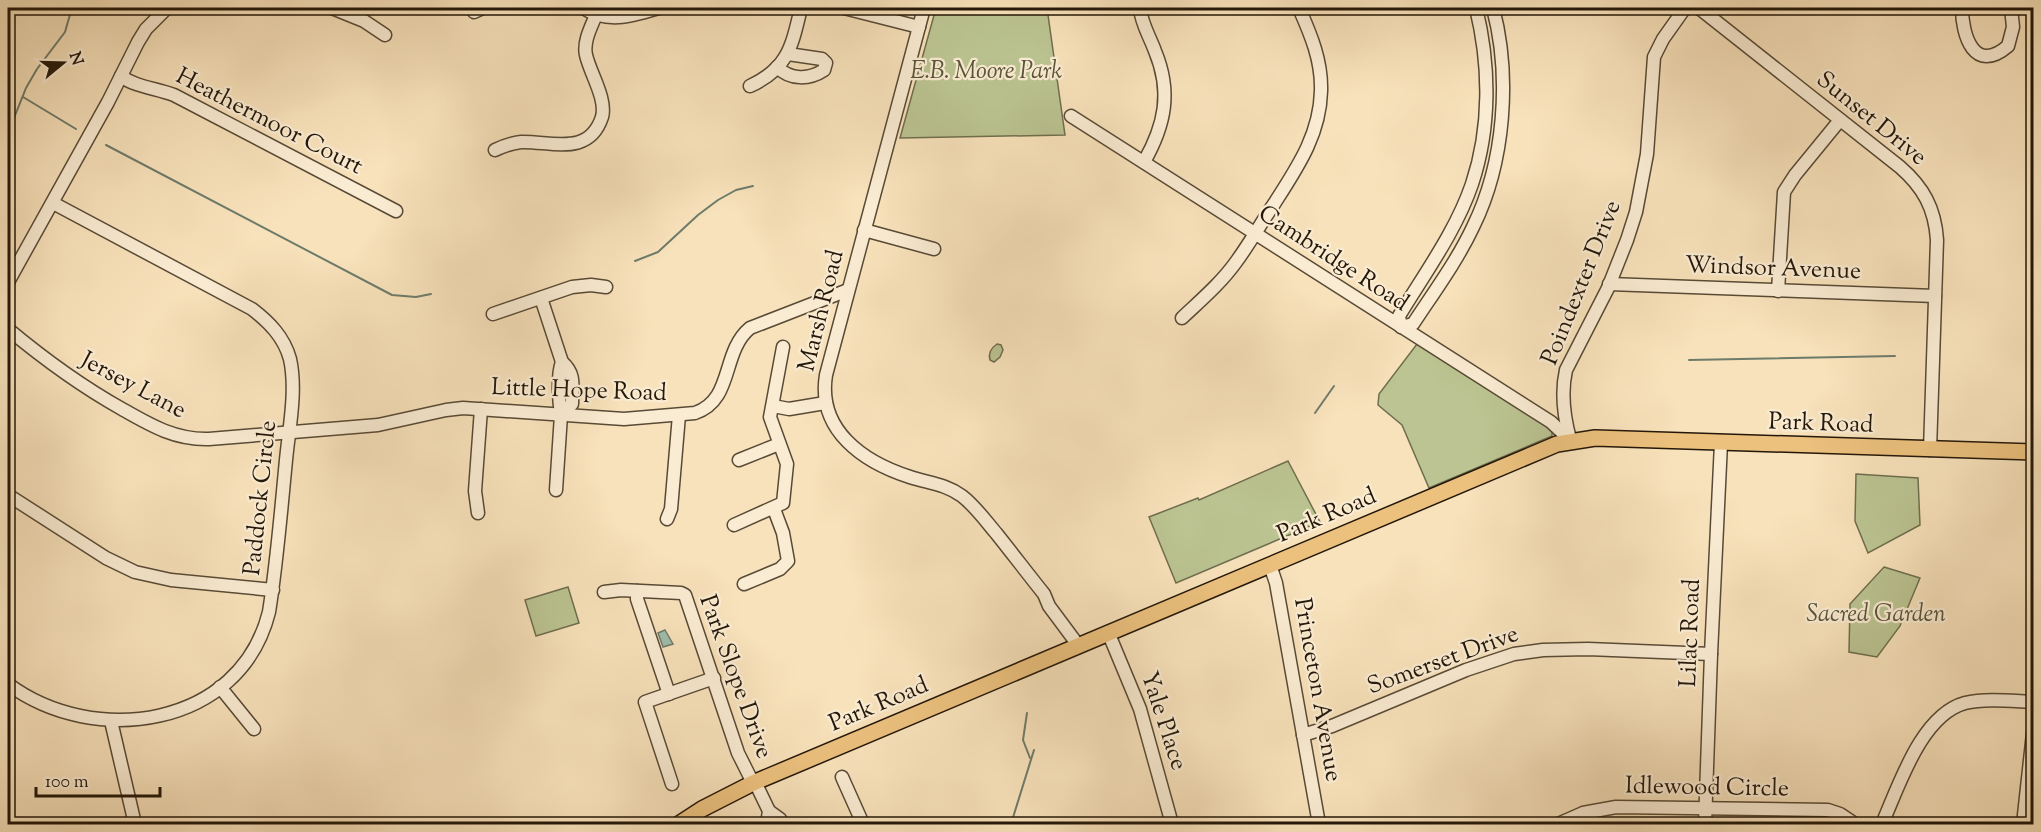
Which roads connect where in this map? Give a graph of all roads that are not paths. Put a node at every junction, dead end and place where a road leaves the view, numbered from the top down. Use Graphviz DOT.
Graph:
graph roads {
  1 [pos="167,8"];
  2 [pos="332,8"];
  3 [pos="583,8"];
  4 [pos="659,8"];
  5 [pos="801,8"];
  6 [pos="844,8"];
  7 [pos="924,8"];
  8 [pos="1140,8"];
  9 [pos="1299,8"];
  10 [pos="1476,8"];
  11 [pos="1493,8"];
  12 [pos="1685,8"];
  13 [pos="1699,8"];
  14 [pos="1962,8"];
  15 [pos="2011,8"];
  16 [pos="596,15"];
  17 [pos="919,27"];
  18 [pos="385,35"];
  19 [pos="788,54"];
  20 [pos="777,67"];
  21 [pos="121,76"];
  22 [pos="750,86"];
  23 [pos="1071,116"];
  24 [pos="1840,120"];
  25 [pos="1484,129"];
  26 [pos="1501,133"];
  27 [pos="495,150"];
  28 [pos="1144,162"];
  29 [pos="52,203"];
  30 [pos="396,212"];
  31 [pos="864,230"];
  32 [pos="1256,232"];
  33 [pos="934,249"];
  34 [pos="8,282"];
  35 [pos="1610,284"];
  36 [pos="606,287"];
  37 [pos="848,290"];
  38 [pos="1778,291"];
  39 [pos="1935,296"];
  40 [pos="541,298"];
  41 [pos="493,314"];
  42 [pos="1182,318"];
  43 [pos="1401,327"];
  44 [pos="8,329"];
  45 [pos="783,346"];
  46 [pos="825,403"];
  47 [pos="773,406"];
  48 [pos="481,409"];
  49 [pos="561,415"];
  50 [pos="679,415"];
  51 [pos="289,432"];
  52 [pos="1570,440"];
  53 [pos="1721,443"];
  54 [pos="779,444"];
  55 [pos="1930,450"];
  56 [pos="2034,452"];
  57 [pos="739,460"];
  58 [pos="556,490"];
  59 [pos="8,495"];
  60 [pos="774,509"];
  61 [pos="478,513"];
  62 [pos="666,519"];
  63 [pos="734,525"];
  64 [pos="1270,565"];
  65 [pos="744,584"];
  66 [pos="273,590"];
  67 [pos="637,591"];
  68 [pos="604,592"];
  69 [pos="1108,632"];
  70 [pos="1081,644"];
  71 [pos="1711,654"];
  72 [pos="714,678"];
  73 [pos="8,684"];
  74 [pos="220,687"];
  75 [pos="669,694"];
  76 [pos="2034,702"];
  77 [pos="111,721"];
  78 [pos="2034,724"];
  79 [pos="254,729"];
  80 [pos="1303,735"];
  81 [pos="842,777"];
  82 [pos="754,782"];
  83 [pos="672,784"];
  84 [pos="1705,809"];
  85 [pos="769,811"];
  86 [pos="135,825"];
  87 [pos="679,825"];
  88 [pos="767,825"];
  89 [pos="783,825"];
  90 [pos="863,825"];
  91 [pos="1172,825"];
  92 [pos="1319,825"];
  93 [pos="1558,825"];
  94 [pos="1705,825"];
  95 [pos="1855,825"];
  96 [pos="1882,825"];
  97 [pos="2023,825"];
  1 -- 21 [label="street"];
  2 -- 18 [label="street"];
  3 -- 16 [label="street"];
  4 -- 16 [label="street"];
  5 -- 19 [label="street"];
  6 -- 17 [label="street"];
  7 -- 17 [label="street, Marsh Road"];
  8 -- 28 [label="street"];
  9 -- 32 [label="street"];
  10 -- 25 [label="street"];
  11 -- 26 [label="street"];
  12 -- 35 [label="street, Poindexter Drive"];
  13 -- 24 [label="street, Sunset Drive"];
  14 -- 15 [label="street"];
  16 -- 27 [label="street"];
  17 -- 31 [label="street, Marsh Road"];
  19 -- 20 [label="street"];
  19 -- 20 [label="street"];
  20 -- 22 [label="street"];
  21 -- 29 [label="street"];
  21 -- 30 [label="street, Heathermoor Court"];
  23 -- 28 [label="street, Cambridge Road"];
  24 -- 38 [label="street"];
  24 -- 39 [label="street, Sunset Drive"];
  25 -- 26 [label="street"];
  25 -- 43 [label="street"];
  26 -- 43 [label="street"];
  28 -- 32 [label="street, Cambridge Road"];
  29 -- 34 [label="street"];
  29 -- 51 [label="street, Paddock Circle"];
  31 -- 33 [label="street"];
  31 -- 37 [label="street, Marsh Road"];
  32 -- 42 [label="street"];
  32 -- 43 [label="street, Cambridge Road"];
  35 -- 38 [label="street, Windsor Avenue"];
  35 -- 52 [label="street, Poindexter Drive"];
  36 -- 40 [label="street"];
  37 -- 46 [label="street, Marsh Road"];
  37 -- 50 [label="street, Little Hope Road"];
  38 -- 39 [label="street, Windsor Avenue"];
  39 -- 55 [label="street, Sunset Drive"];
  40 -- 41 [label="street"];
  40 -- 49 [label="street"];
  43 -- 52 [label="street, Cambridge Road"];
  44 -- 51 [label="street, Jersey Lane"];
  45 -- 47 [label="street"];
  46 -- 47 [label="street"];
  46 -- 70 [label="street, Marsh Road"];
  47 -- 54 [label="street"];
  48 -- 49 [label="street, Little Hope Road"];
  48 -- 51 [label="street, Little Hope Road"];
  48 -- 61 [label="street"];
  49 -- 50 [label="street, Little Hope Road"];
  49 -- 58 [label="street"];
  50 -- 62 [label="street"];
  51 -- 66 [label="street, Paddock Circle"];
  52 -- 53 [label="main road, Park Road"];
  52 -- 64 [label="main road, Park Road"];
  53 -- 55 [label="main road, Park Road"];
  53 -- 71 [label="street, Lilac Road"];
  54 -- 57 [label="street"];
  54 -- 60 [label="street"];
  55 -- 56 [label="main road, Park Road"];
  59 -- 66 [label="street"];
  60 -- 63 [label="street"];
  60 -- 65 [label="street"];
  64 -- 69 [label="main road, Park Road"];
  64 -- 80 [label="street, Princeton Avenue"];
  66 -- 74 [label="street, Paddock Circle"];
  67 -- 68 [label="street, Park Slope Drive"];
  67 -- 72 [label="street, Park Slope Drive"];
  67 -- 75 [label="street"];
  69 -- 70 [label="main road, Park Road"];
  69 -- 91 [label="street, Yale Place"];
  70 -- 82 [label="main road, Park Road"];
  71 -- 80 [label="street, Somerset Drive"];
  71 -- 84 [label="street, Lilac Road"];
  72 -- 75 [label="street"];
  72 -- 82 [label="street, Park Slope Drive"];
  73 -- 77 [label="street, Paddock Circle"];
  74 -- 77 [label="street, Paddock Circle"];
  74 -- 79 [label="street"];
  75 -- 83 [label="street"];
  76 -- 96 [label="street"];
  77 -- 86 [label="street"];
  78 -- 97 [label="street"];
  80 -- 92 [label="street, Princeton Avenue"];
  81 -- 90 [label="street"];
  82 -- 85 [label="street, Park Slope Drive"];
  82 -- 87 [label="main road, Park Road"];
  84 -- 93 [label="street, Idlewood Circle"];
  84 -- 94 [label="street, Lilac Road"];
  84 -- 95 [label="street, Idlewood Circle"];
  85 -- 88 [label="street"];
  85 -- 89 [label="street"];
}
